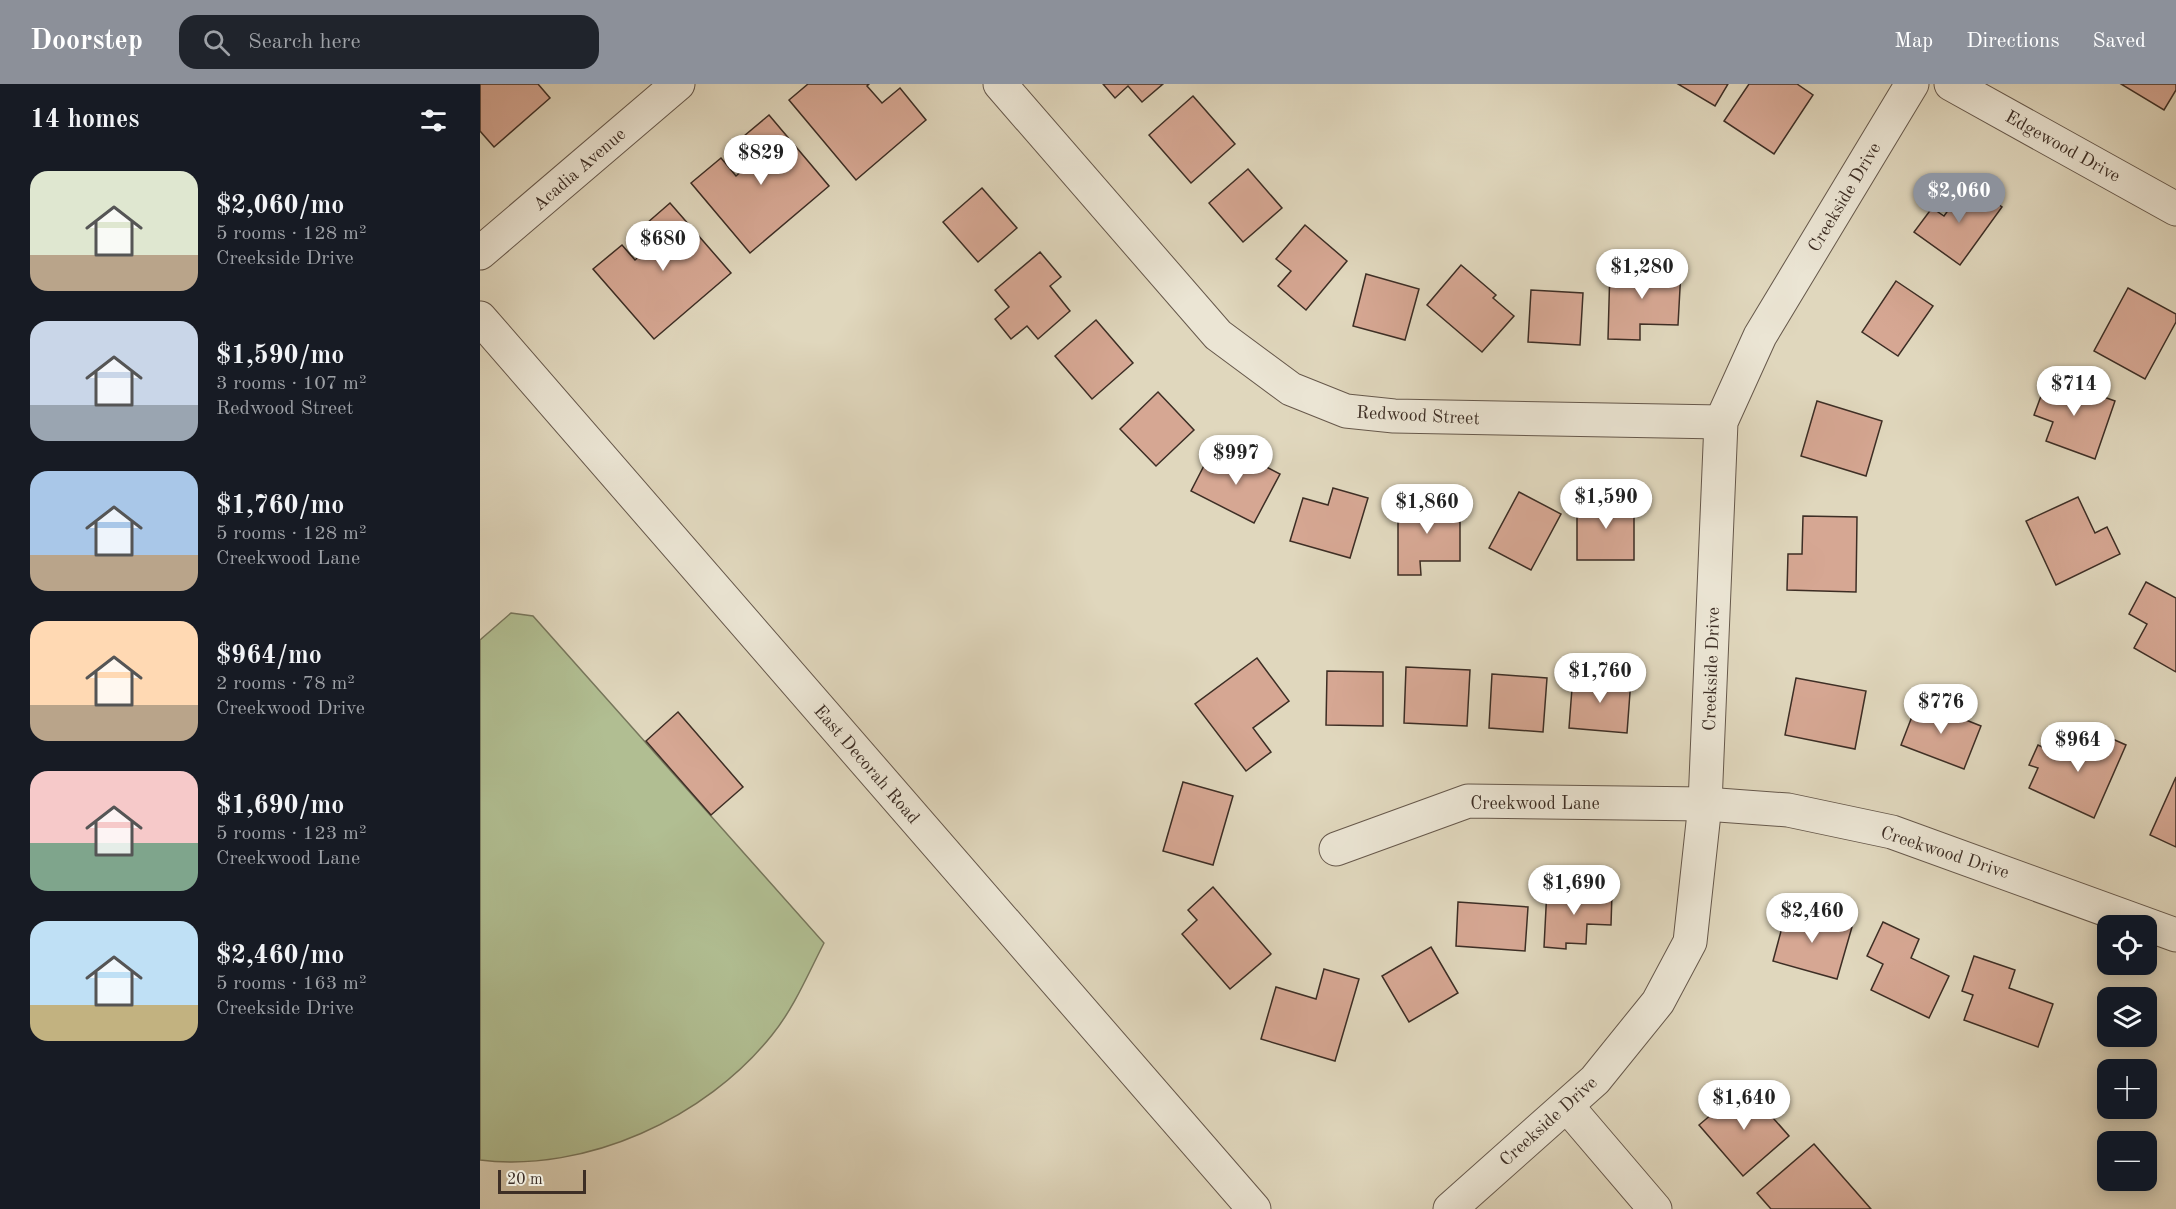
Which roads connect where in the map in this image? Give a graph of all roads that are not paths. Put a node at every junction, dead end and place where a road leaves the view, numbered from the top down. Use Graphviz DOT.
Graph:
graph roads {
  1 [pos="678,84"];
  2 [pos="1000,84"];
  3 [pos="1912,84"];
  4 [pos="1951,84"];
  5 [pos="2176,209"];
  6 [pos="480,253"];
  7 [pos="480,318"];
  8 [pos="1721,422"];
  9 [pos="1705,804"];
  10 [pos="1336,849"];
  11 [pos="2176,935"];
  12 [pos="1567,1106"];
  13 [pos="1254,1209"];
  14 [pos="1450,1209"];
  15 [pos="1655,1209"];
  1 -- 6 [label="street, Acadia Avenue"];
  2 -- 8 [label="street, Redwood Street"];
  3 -- 8 [label="street, Creekside Drive"];
  4 -- 5 [label="street, Edgewood Drive"];
  7 -- 13 [label="street, East Decorah Road"];
  8 -- 9 [label="street, Creekside Drive"];
  9 -- 10 [label="street, Creekwood Lane"];
  9 -- 11 [label="street, Creekwood Drive"];
  9 -- 12 [label="street, Creekside Drive"];
  12 -- 14 [label="street, Creekside Drive"];
  12 -- 15 [label="street"];
}
